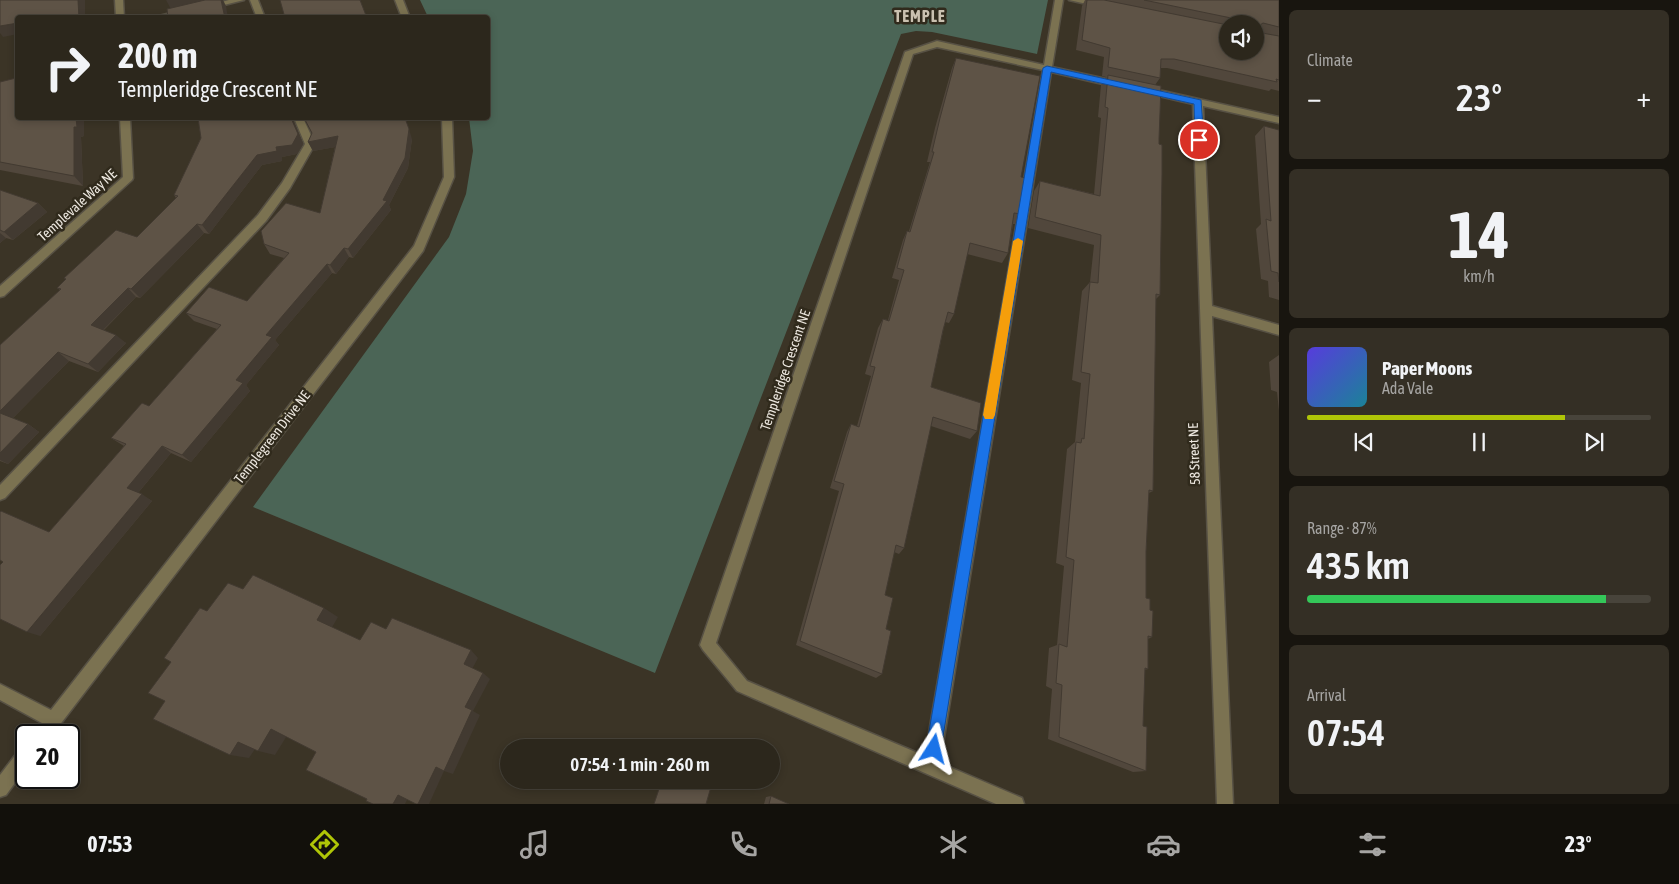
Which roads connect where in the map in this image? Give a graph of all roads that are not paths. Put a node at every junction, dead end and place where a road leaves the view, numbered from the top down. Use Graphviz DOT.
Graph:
graph roads {
  1 [pos="118,0"];
  2 [pos="240,0"];
  3 [pos="254,0"];
  4 [pos="399,0"];
  5 [pos="1059,0"];
  6 [pos="1073,0"];
  7 [pos="202,8"];
  8 [pos="1111,8"];
  9 [pos="193,10"];
  10 [pos="120,15"];
  11 [pos="169,15"];
  12 [pos="260,15"];
  13 [pos="405,15"];
  14 [pos="1047,68"];
  15 [pos="1198,102"];
  16 [pos="125,120"];
  17 [pos="300,120"];
  18 [pos="447,120"];
  19 [pos="1279,120"];
  20 [pos="0,293"];
  21 [pos="1205,309"];
  22 [pos="1279,330"];
  23 [pos="0,494"];
  24 [pos="0,692"];
  25 [pos="53,720"];
  26 [pos="50,724"];
  27 [pos="931,767"];
  28 [pos="15,769"];
  29 [pos="0,789"];
  30 [pos="1016,804"];
  31 [pos="1225,804"];
  1 -- 10 [label="street"];
  2 -- 7 [label="street"];
  3 -- 12 [label="street"];
  4 -- 13 [label="street"];
  5 -- 14 [label="street"];
  6 -- 8 [label="street"];
  9 -- 11 [label="street"];
  14 -- 15 [label="street, Templeridge Crescent NE"];
  14 -- 27 [label="street"];
  14 -- 27 [label="street, Templeridge Crescent NE"];
  15 -- 19 [label="street, Templeridge Crescent NE"];
  15 -- 21 [label="street, 58 Street NE"];
  16 -- 20 [label="street, Templevale Way NE"];
  17 -- 23 [label="street"];
  18 -- 25 [label="street, Templegreen Drive NE"];
  21 -- 22 [label="street"];
  21 -- 31 [label="street, 58 Street NE"];
  24 -- 25 [label="street"];
  25 -- 26 [label="street, Templegreen Drive NE"];
  27 -- 30 [label="street, Templeridge Crescent NE"];
  28 -- 29 [label="street"];
}
